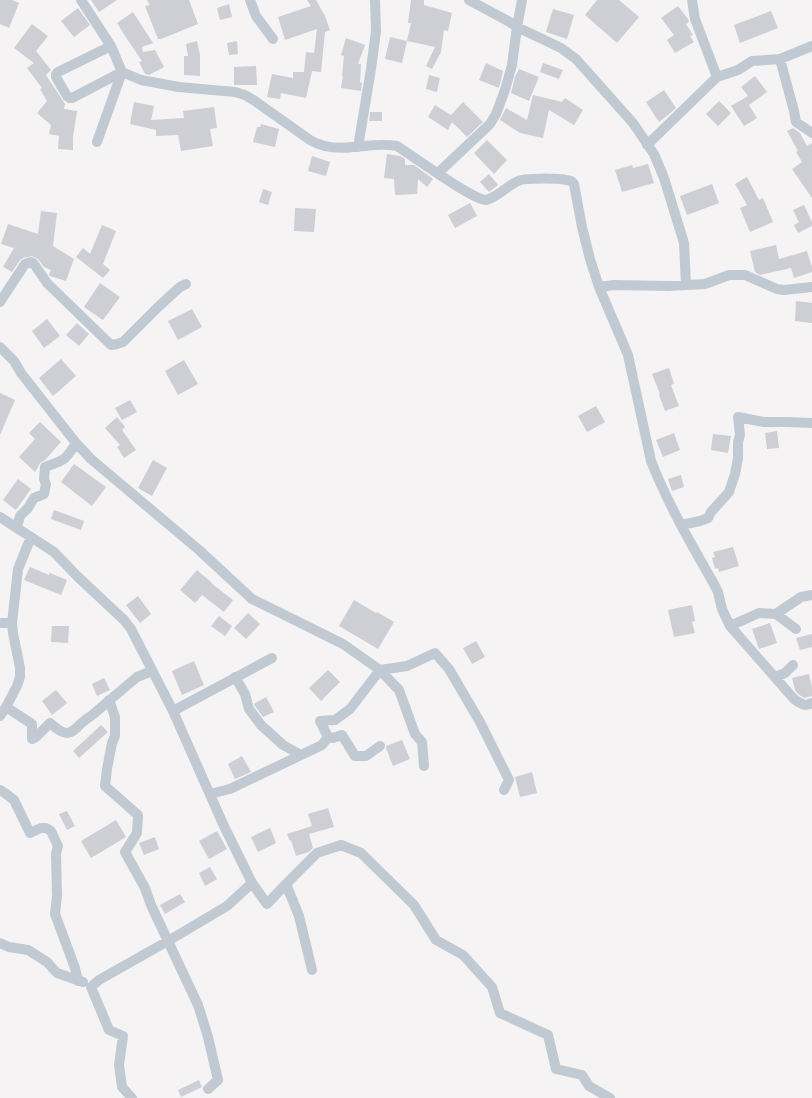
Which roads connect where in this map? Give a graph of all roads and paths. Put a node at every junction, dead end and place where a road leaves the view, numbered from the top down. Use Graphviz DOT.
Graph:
graph roads {
  1 [pos="81,0"];
  2 [pos="250,0"];
  3 [pos="376,0"];
  4 [pos="469,0"];
  5 [pos="522,0"];
  6 [pos="692,0"];
  7 [pos="517,27"];
  8 [pos="273,39"];
  9 [pos="111,46"];
  10 [pos="812,46"];
  11 [pos="780,59"];
  12 [pos="122,72"];
  13 [pos="717,77"];
  14 [pos="812,134"];
  15 [pos="97,142"];
  16 [pos="647,145"];
  17 [pos="358,147"];
  18 [pos="438,173"];
  19 [pos="186,284"];
  20 [pos="686,285"];
  21 [pos="812,286"];
  22 [pos="600,287"];
  23 [pos="0,302"];
  24 [pos="0,347"];
  25 [pos="812,423"];
  26 [pos="76,444"];
  27 [pos="0,517"];
  28 [pos="680,525"];
  29 [pos="17,527"];
  30 [pos="31,537"];
  31 [pos="812,595"];
  32 [pos="776,614"];
  33 [pos="0,623"];
  34 [pos="12,623"];
  35 [pos="730,626"];
  36 [pos="796,629"];
  37 [pos="272,658"];
  38 [pos="793,665"];
  39 [pos="380,670"];
  40 [pos="152,671"];
  41 [pos="236,677"];
  42 [pos="775,677"];
  43 [pos="109,700"];
  44 [pos="812,704"];
  45 [pos="6,707"];
  46 [pos="173,711"];
  47 [pos="0,716"];
  48 [pos="328,737"];
  49 [pos="380,746"];
  50 [pos="301,755"];
  51 [pos="424,766"];
  52 [pos="0,790"];
  53 [pos="504,790"];
  54 [pos="210,794"];
  55 [pos="252,883"];
  56 [pos="286,884"];
  57 [pos="168,941"];
  58 [pos="0,943"];
  59 [pos="312,970"];
  60 [pos="78,980"];
  61 [pos="91,987"];
  62 [pos="208,1089"];
  63 [pos="132,1098"];
  64 [pos="610,1098"];
  1 -- 9 [label="street"];
  2 -- 8 [label="street"];
  3 -- 17 [label="street"];
  4 -- 7 [label="street"];
  5 -- 7 [label="street"];
  6 -- 13 [label="street"];
  7 -- 16 [label="street"];
  7 -- 18 [label="street"];
  9 -- 12 [label="street"];
  9 -- 12 [label="street"];
  10 -- 11 [label="street"];
  11 -- 13 [label="street"];
  11 -- 14 [label="street"];
  12 -- 15 [label="street"];
  12 -- 17 [label="street"];
  13 -- 16 [label="street"];
  16 -- 20 [label="street"];
  17 -- 18 [label="street"];
  18 -- 22 [label="street"];
  19 -- 23 [label="street"];
  20 -- 21 [label="street"];
  20 -- 22 [label="street"];
  22 -- 28 [label="street"];
  24 -- 26 [label="street"];
  25 -- 28 [label="street"];
  26 -- 29 [label="street"];
  26 -- 39 [label="street"];
  27 -- 29 [label="street"];
  28 -- 35 [label="street"];
  29 -- 30 [label="street"];
  30 -- 34 [label="street"];
  30 -- 40 [label="street"];
  31 -- 32 [label="street"];
  32 -- 35 [label="street"];
  32 -- 36 [label="street"];
  33 -- 34 [label="street"];
  34 -- 45 [label="street"];
  35 -- 42 [label="street"];
  37 -- 41 [label="street"];
  38 -- 42 [label="street"];
  39 -- 48 [label="street"];
  39 -- 51 [label="street"];
  39 -- 53 [label="street"];
  40 -- 43 [label="street"];
  40 -- 46 [label="street"];
  41 -- 46 [label="street"];
  41 -- 50 [label="street"];
  42 -- 44 [label="street"];
  43 -- 45 [label="street"];
  43 -- 57 [label="street"];
  45 -- 47 [label="street"];
  46 -- 54 [label="street"];
  48 -- 49 [label="street"];
  48 -- 50 [label="street"];
  50 -- 54 [label="street"];
  52 -- 60 [label="street"];
  54 -- 55 [label="street"];
  55 -- 56 [label="street"];
  55 -- 57 [label="street"];
  56 -- 59 [label="street"];
  56 -- 64 [label="street"];
  57 -- 61 [label="street"];
  57 -- 62 [label="street"];
  58 -- 60 [label="street"];
  60 -- 61 [label="street"];
  61 -- 63 [label="street"];
}
